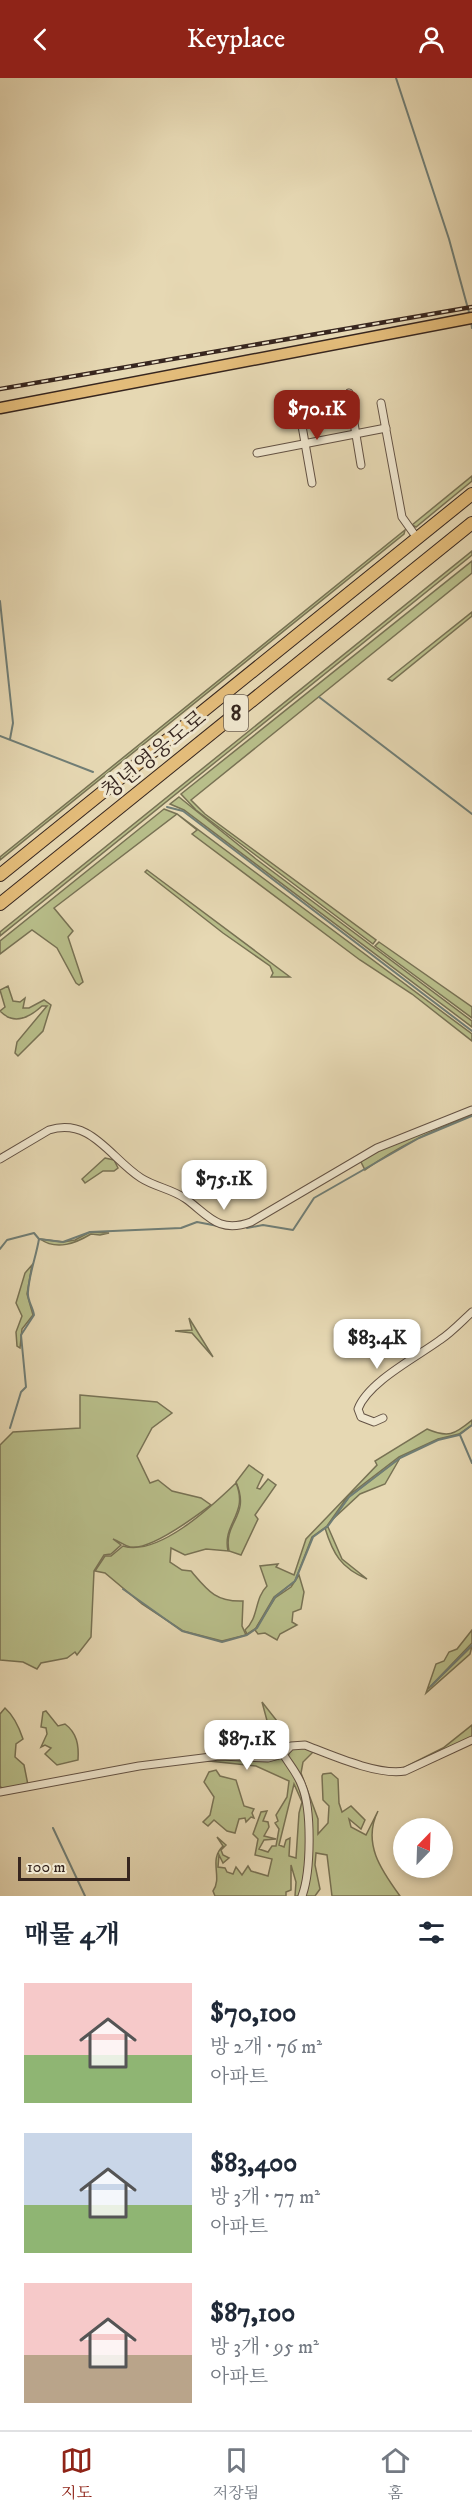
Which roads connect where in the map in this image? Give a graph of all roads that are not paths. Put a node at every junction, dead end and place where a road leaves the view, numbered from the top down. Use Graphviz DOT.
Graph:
graph roads {
  1 [pos="470,319"];
  2 [pos="349,393"];
  3 [pos="298,403"];
  4 [pos="381,403"];
  5 [pos="0,408"];
  6 [pos="386,428"];
  7 [pos="356,433"];
  8 [pos="305,443"];
  9 [pos="257,453"];
  10 [pos="361,465"];
  11 [pos="312,483"];
  12 [pos="472,494"];
  13 [pos="472,523"];
  14 [pos="417,538"];
  15 [pos="0,874"];
  16 [pos="0,904"];
  17 [pos="472,1110"];
  18 [pos="0,1159"];
  19 [pos="472,1312"];
  20 [pos="383,1418"];
  21 [pos="472,1740"];
  22 [pos="283,1754"];
  23 [pos="0,1792"];
  24 [pos="302,1896"];
  1 -- 5 [label="main road"];
  2 -- 7 [label="street"];
  3 -- 8 [label="street"];
  4 -- 6 [label="street"];
  6 -- 7 [label="street"];
  6 -- 14 [label="street"];
  7 -- 8 [label="street"];
  7 -- 10 [label="street"];
  8 -- 9 [label="street"];
  8 -- 11 [label="street"];
  12 -- 14 [label="highway, 청년영웅도로 / 8"];
  13 -- 16 [label="highway, 청년영웅도로 / 8"];
  14 -- 15 [label="highway, 청년영웅도로 / 8"];
  17 -- 18 [label="street"];
  19 -- 20 [label="street"];
  21 -- 22 [label="street"];
  22 -- 23 [label="street"];
  22 -- 24 [label="street"];
}
